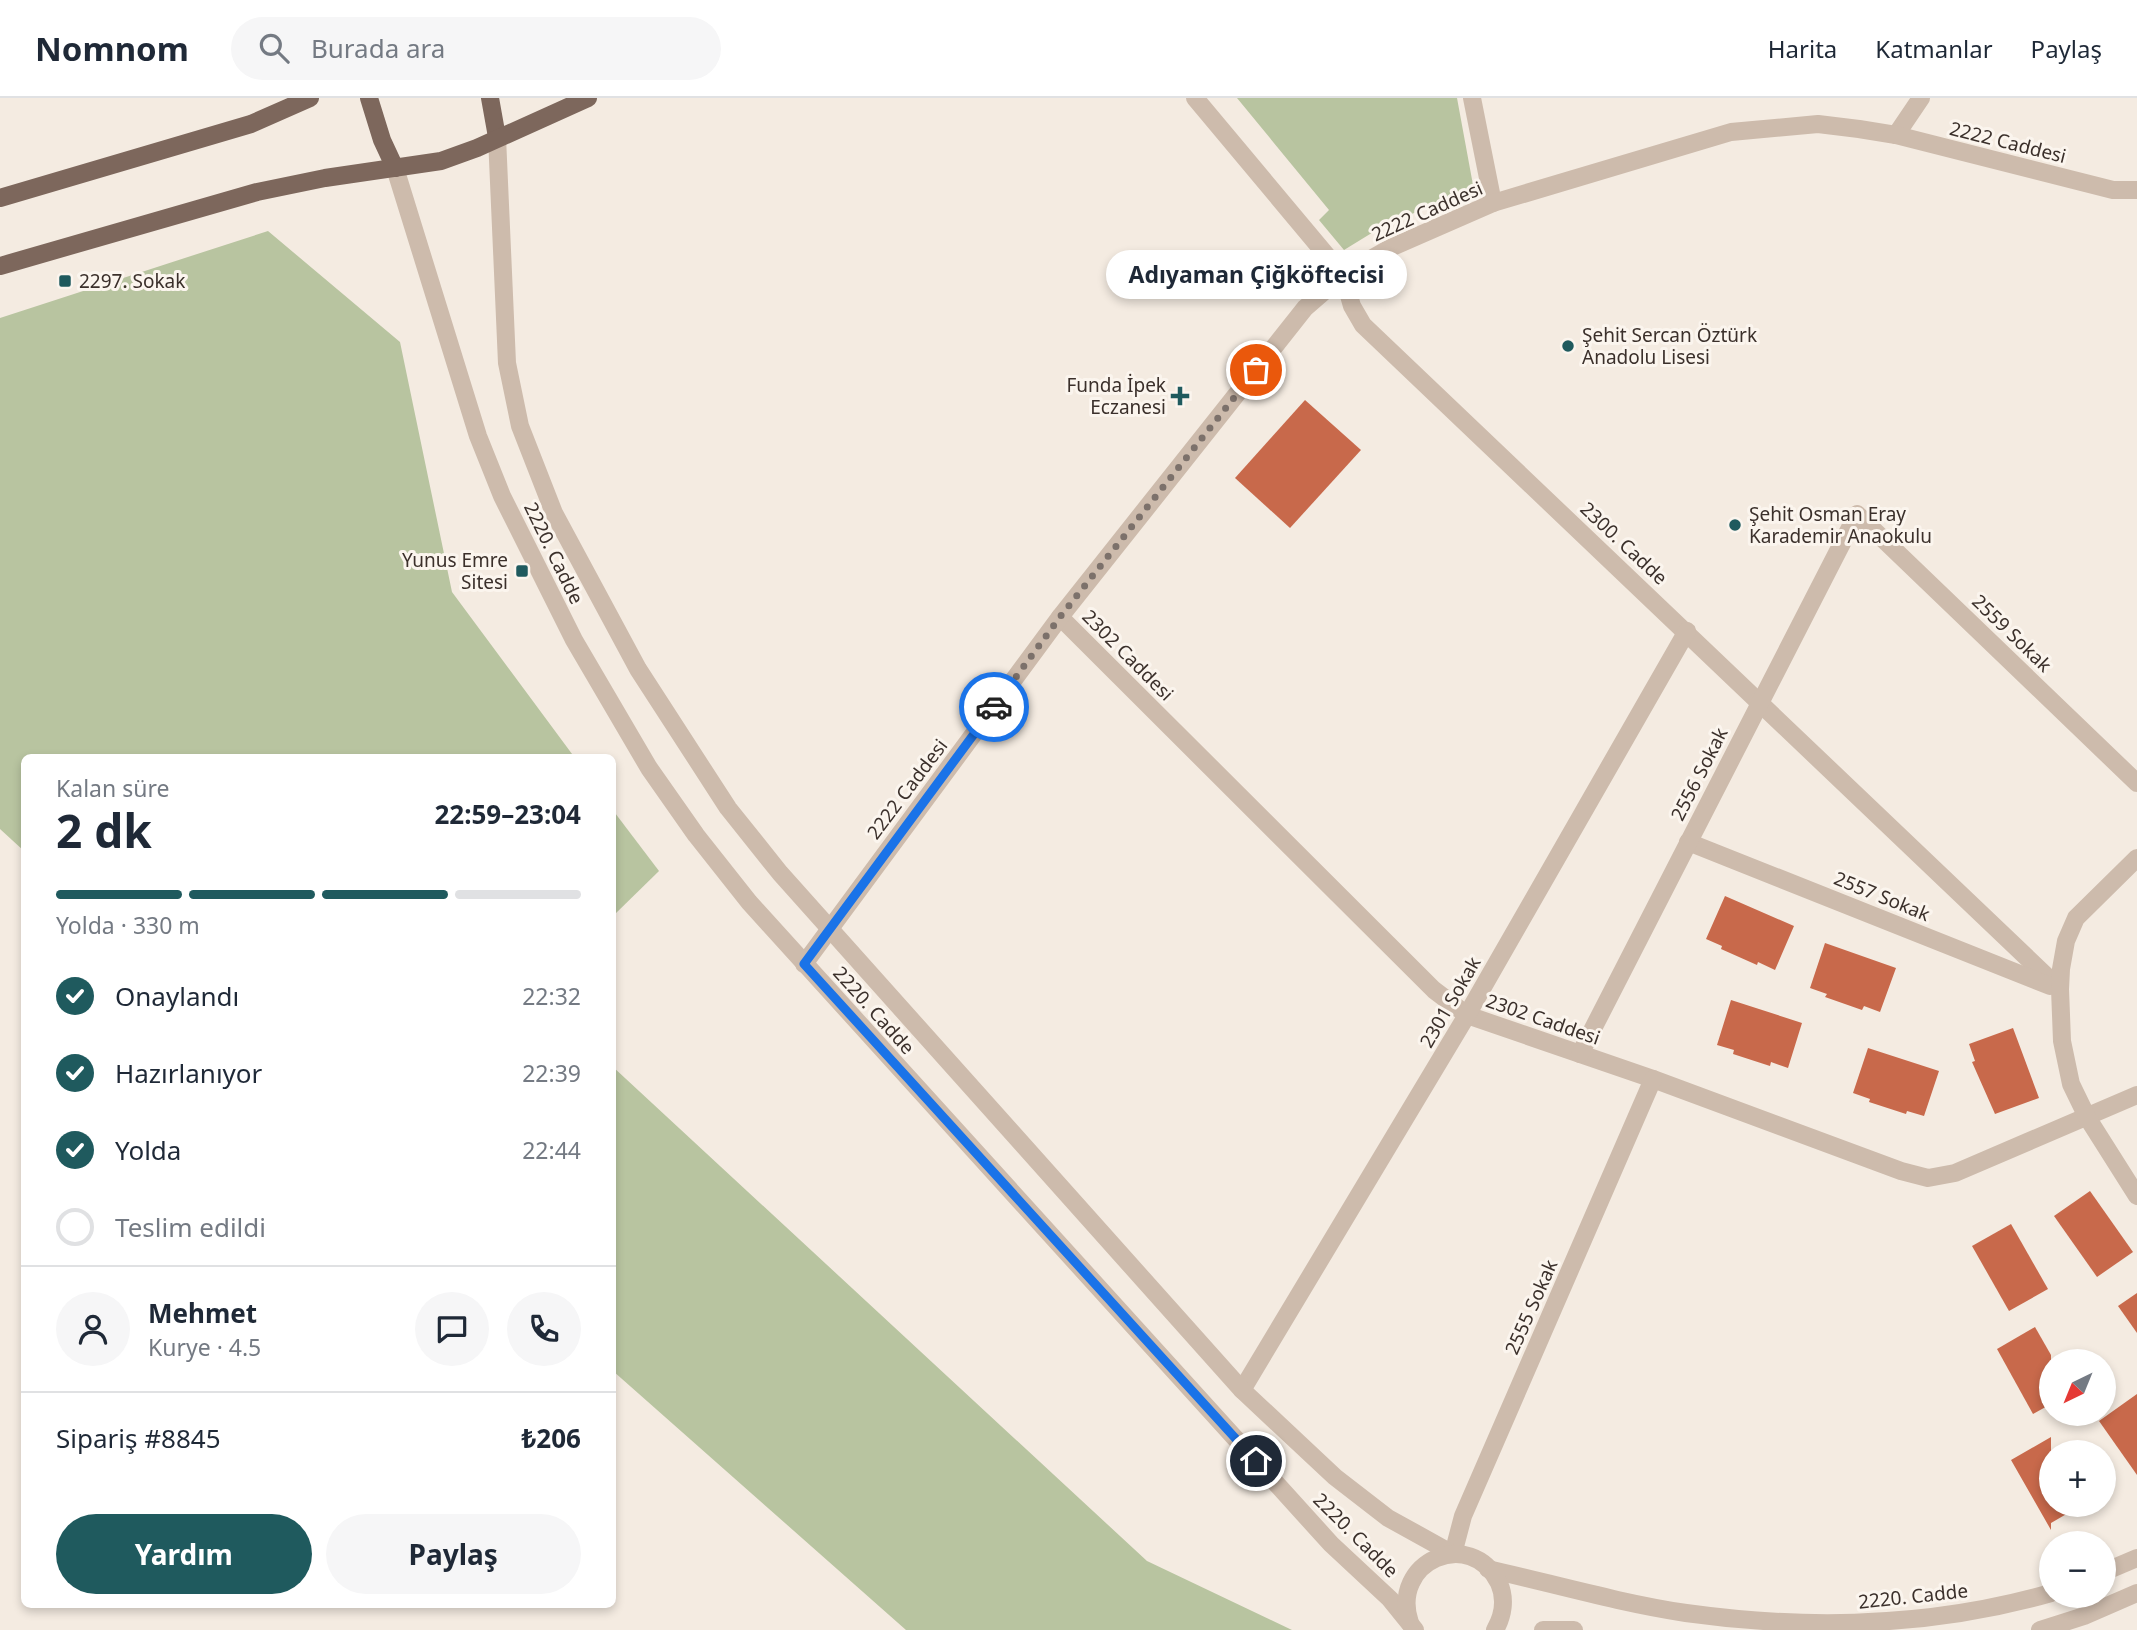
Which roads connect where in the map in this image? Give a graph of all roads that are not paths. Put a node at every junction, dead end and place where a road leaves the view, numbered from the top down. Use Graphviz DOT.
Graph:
graph roads {
  1 [pos="310,98"];
  2 [pos="369,98"];
  3 [pos="490,98"];
  4 [pos="588,98"];
  5 [pos="1195,98"];
  6 [pos="1472,98"];
  7 [pos="1921,98"];
  8 [pos="1896,135"];
  9 [pos="496,137"];
  10 [pos="395,168"];
  11 [pos="2137,190"];
  12 [pos="0,198"];
  13 [pos="1493,203"];
  14 [pos="0,266"];
  15 [pos="1343,275"];
  16 [pos="1857,514"];
  17 [pos="1060,617"];
  18 [pos="1687,631"];
  19 [pos="1760,701"];
  20 [pos="2137,783"];
  21 [pos="1688,842"];
  22 [pos="2137,858"];
  23 [pos="830,929"];
  24 [pos="804,964"];
  25 [pos="2060,989"];
  26 [pos="1467,1015"];
  27 [pos="1580,1054"];
  28 [pos="1653,1079"];
  29 [pos="2137,1095"];
  30 [pos="2087,1117"];
  31 [pos="2137,1196"];
  32 [pos="1242,1390"];
  33 [pos="1453,1554"];
  34 [pos="2137,1558"];
  35 [pos="2116,1567"];
  36 [pos="1488,1569"];
  37 [pos="2137,1593"];
  38 [pos="2039,1596"];
  39 [pos="1413,1628"];
  40 [pos="1494,1630"];
  41 [pos="1543,1630"];
  42 [pos="1574,1630"];
  43 [pos="2040,1630"];
  1 -- 12 [label="main road"];
  2 -- 10 [label="main road"];
  3 -- 9 [label="main road"];
  4 -- 9 [label="main road"];
  5 -- 15 [label="street, 2300. Cadde"];
  6 -- 13 [label="street"];
  7 -- 8 [label="street"];
  8 -- 11 [label="street, 2222 Caddesi"];
  8 -- 13 [label="street, 2222 Caddesi"];
  9 -- 10 [label="main road"];
  9 -- 23 [label="street, 2220. Cadde"];
  10 -- 14 [label="main road"];
  10 -- 24 [label="street, 2220. Cadde"];
  13 -- 15 [label="street, 2222 Caddesi"];
  15 -- 17 [label="street, 2222 Caddesi"];
  15 -- 18 [label="street, 2300. Cadde"];
  16 -- 19 [label="street, 2556 Sokak"];
  16 -- 20 [label="street, 2559 Sokak"];
  17 -- 23 [label="street, 2222 Caddesi"];
  17 -- 26 [label="street, 2302 Caddesi"];
  18 -- 19 [label="street, 2300. Cadde"];
  18 -- 26 [label="street, 2301 Sokak"];
  19 -- 21 [label="street, 2556 Sokak"];
  19 -- 25 [label="street, 2300. Cadde"];
  21 -- 25 [label="street, 2557 Sokak"];
  21 -- 27 [label="street, 2556 Sokak"];
  22 -- 25 [label="street"];
  23 -- 24 [label="street, 2222 Caddesi"];
  23 -- 32 [label="street, 2220. Cadde"];
  24 -- 39 [label="street, 2220. Cadde"];
  25 -- 30 [label="street"];
  26 -- 27 [label="street, 2302 Caddesi"];
  26 -- 32 [label="street, 2301 Sokak"];
  27 -- 28 [label="street, 2302 Caddesi"];
  28 -- 30 [label="street, 2302 Caddesi"];
  28 -- 33 [label="street, 2555 Sokak"];
  29 -- 30 [label="street, 2302 Caddesi"];
  30 -- 31 [label="street"];
  32 -- 33 [label="street, 2220. Cadde"];
  33 -- 36 [label="street, 2220. Cadde"];
  33 -- 39 [label="street, 2220. Cadde"];
  34 -- 35 [label="street"];
  36 -- 38 [label="street, 2220. Cadde"];
  36 -- 40 [label="street"];
  37 -- 43 [label="street"];
  41 -- 42 [label="street"];
}
